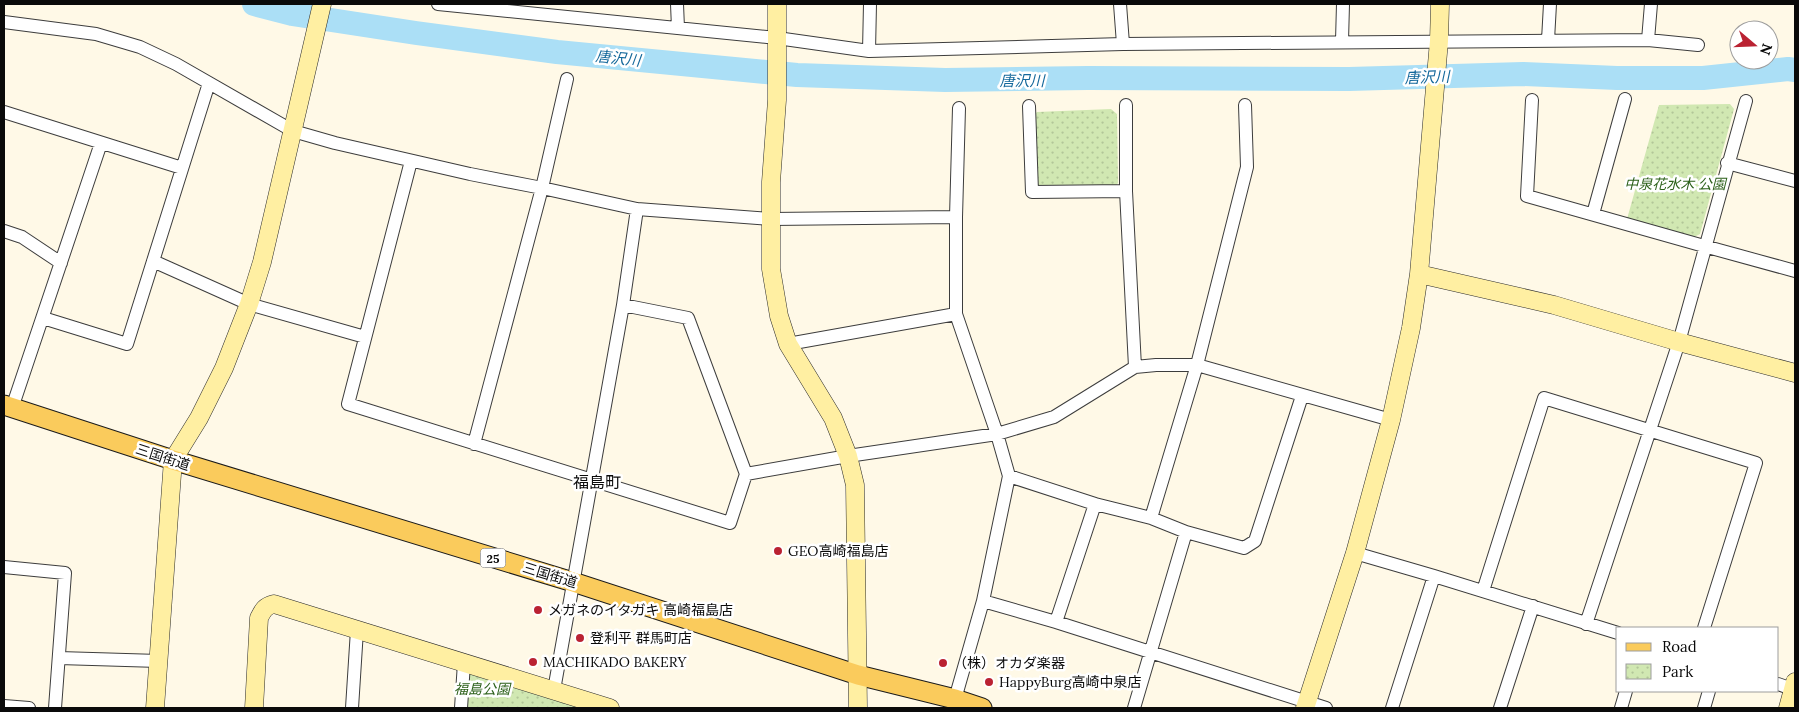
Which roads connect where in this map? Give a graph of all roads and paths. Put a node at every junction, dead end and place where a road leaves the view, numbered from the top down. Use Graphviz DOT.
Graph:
graph roads {
  1 [pos="322,4"];
  2 [pos="438,4"];
  3 [pos="677,4"];
  4 [pos="777,4"];
  5 [pos="870,4"];
  6 [pos="1120,4"];
  7 [pos="1343,4"];
  8 [pos="1440,4"];
  9 [pos="1550,4"];
  10 [pos="1651,4"];
  11 [pos="4,22"];
  12 [pos="678,28"];
  13 [pos="1548,40"];
  14 [pos="1648,40"];
  15 [pos="1342,41"];
  16 [pos="1439,41"];
  17 [pos="776,42"];
  18 [pos="1123,44"];
  19 [pos="1698,45"];
  20 [pos="869,51"];
  21 [pos="567,79"];
  22 [pos="209,83"];
  23 [pos="1625,99"];
  24 [pos="1532,100"];
  25 [pos="1746,101"];
  26 [pos="1126,105"];
  27 [pos="1245,105"];
  28 [pos="1028,106"];
  29 [pos="960,108"];
  30 [pos="4,112"];
  31 [pos="293,131"];
  32 [pos="101,143"];
  33 [pos="411,161"];
  34 [pos="1727,163"];
  35 [pos="182,168"];
  36 [pos="1795,181"];
  37 [pos="542,188"];
  38 [pos="1126,191"];
  39 [pos="638,209"];
  40 [pos="1593,214"];
  41 [pos="956,217"];
  42 [pos="771,219"];
  43 [pos="4,231"];
  44 [pos="1704,246"];
  45 [pos="153,261"];
  46 [pos="61,263"];
  47 [pos="1795,270"];
  48 [pos="1419,274"];
  49 [pos="249,304"];
  50 [pos="623,305"];
  51 [pos="956,314"];
  52 [pos="43,318"];
  53 [pos="365,338"];
  54 [pos="1679,342"];
  55 [pos="788,344"];
  56 [pos="1197,365"];
  57 [pos="1135,367"];
  58 [pos="1795,372"];
  59 [pos="1302,396"];
  60 [pos="8,407"];
  61 [pos="1391,420"];
  62 [pos="1650,430"];
  63 [pos="997,434"];
  64 [pos="474,444"];
  65 [pos="848,456"];
  66 [pos="173,460"];
  67 [pos="746,474"];
  68 [pos="1008,476"];
  69 [pos="591,480"];
  70 [pos="1095,504"];
  71 [pos="1150,518"];
  72 [pos="1186,532"];
  73 [pos="1356,553"];
  74 [pos="4,567"];
  75 [pos="1434,576"];
  76 [pos="573,582"];
  77 [pos="1483,591"];
  78 [pos="983,601"];
  79 [pos="1532,606"];
  80 [pos="1056,622"];
  81 [pos="1586,624"];
  82 [pos="1704,627"];
  83 [pos="357,630"];
  84 [pos="1616,633"];
  85 [pos="1151,653"];
  86 [pos="59,658"];
  87 [pos="159,661"];
  88 [pos="464,663"];
  89 [pos="858,675"];
  90 [pos="1790,686"];
  91 [pos="554,690"];
  92 [pos="1626,692"];
  93 [pos="1709,692"];
  94 [pos="955,699"];
  95 [pos="1306,705"];
  96 [pos="4,706"];
  97 [pos="29,708"];
  98 [pos="55,708"];
  99 [pos="155,708"];
  100 [pos="254,708"];
  101 [pos="352,708"];
  102 [pos="461,708"];
  103 [pos="610,708"];
  104 [pos="858,708"];
  105 [pos="982,708"];
  106 [pos="1134,708"];
  107 [pos="1326,708"];
  108 [pos="1392,708"];
  109 [pos="1500,708"];
  110 [pos="1621,708"];
  111 [pos="1704,708"];
  112 [pos="1788,708"];
  1 -- 31 [label="street"];
  2 -- 12 [label="street"];
  3 -- 12 [label="street"];
  4 -- 17 [label="street"];
  5 -- 20 [label="street"];
  6 -- 18 [label="street"];
  7 -- 15 [label="street"];
  8 -- 16 [label="street"];
  9 -- 13 [label="street"];
  10 -- 14 [label="street"];
  11 -- 22 [label="street"];
  12 -- 17 [label="street"];
  13 -- 14 [label="street"];
  13 -- 16 [label="street"];
  14 -- 19 [label="street"];
  15 -- 16 [label="street"];
  15 -- 18 [label="street"];
  16 -- 48 [label="street"];
  17 -- 20 [label="street"];
  17 -- 42 [label="street"];
  18 -- 20 [label="street"];
  21 -- 37 [label="street"];
  22 -- 31 [label="street"];
  22 -- 35 [label="street"];
  23 -- 40 [label="street"];
  24 -- 40 [label="street"];
  25 -- 34 [label="street"];
  26 -- 38 [label="street"];
  27 -- 56 [label="street"];
  28 -- 38 [label="street"];
  29 -- 41 [label="street"];
  30 -- 32 [label="street"];
  31 -- 33 [label="street"];
  31 -- 49 [label="street"];
  32 -- 35 [label="street"];
  32 -- 46 [label="street"];
  33 -- 37 [label="street"];
  33 -- 53 [label="street"];
  34 -- 36 [label="street"];
  34 -- 44 [label="street"];
  35 -- 45 [label="street"];
  37 -- 39 [label="street"];
  37 -- 64 [label="street"];
  38 -- 57 [label="street"];
  39 -- 42 [label="street"];
  39 -- 50 [label="street"];
  40 -- 44 [label="street"];
  41 -- 42 [label="street"];
  41 -- 51 [label="street"];
  42 -- 55 [label="street"];
  43 -- 46 [label="street"];
  44 -- 47 [label="street"];
  44 -- 54 [label="street"];
  45 -- 49 [label="street"];
  45 -- 52 [label="street"];
  46 -- 52 [label="street"];
  48 -- 54 [label="street"];
  48 -- 61 [label="street"];
  49 -- 53 [label="street"];
  49 -- 66 [label="street"];
  50 -- 67 [label="street"];
  50 -- 69 [label="street"];
  51 -- 55 [label="street"];
  51 -- 63 [label="street"];
  52 -- 60 [label="street"];
  53 -- 64 [label="street"];
  54 -- 58 [label="street"];
  54 -- 62 [label="street"];
  55 -- 65 [label="street"];
  56 -- 57 [label="street"];
  56 -- 59 [label="street"];
  56 -- 71 [label="street"];
  57 -- 63 [label="street"];
  59 -- 61 [label="street"];
  59 -- 72 [label="street"];
  60 -- 66 [label="main road, 三国街道 / 25"];
  61 -- 73 [label="street"];
  62 -- 77 [label="street"];
  62 -- 81 [label="street"];
  62 -- 82 [label="street"];
  63 -- 65 [label="street"];
  63 -- 68 [label="street"];
  64 -- 69 [label="street"];
  65 -- 67 [label="street"];
  65 -- 89 [label="street"];
  66 -- 76 [label="main road, 三国街道 / 25"];
  66 -- 87 [label="street"];
  67 -- 69 [label="street"];
  68 -- 70 [label="street"];
  68 -- 78 [label="street"];
  69 -- 76 [label="street"];
  70 -- 71 [label="street"];
  70 -- 80 [label="street"];
  71 -- 72 [label="street"];
  72 -- 85 [label="street"];
  73 -- 75 [label="street"];
  73 -- 95 [label="street"];
  74 -- 86 [label="street"];
  75 -- 77 [label="street"];
  75 -- 108 [label="street"];
  76 -- 89 [label="main road, 三国街道 / 25"];
  76 -- 91 [label="street"];
  77 -- 79 [label="street"];
  78 -- 80 [label="street"];
  78 -- 94 [label="street"];
  79 -- 81 [label="street"];
  79 -- 109 [label="street"];
  80 -- 85 [label="street"];
  81 -- 84 [label="street"];
  83 -- 88 [label="street"];
  83 -- 100 [label="street"];
  83 -- 101 [label="street"];
  85 -- 95 [label="street"];
  85 -- 106 [label="street"];
  86 -- 87 [label="street"];
  86 -- 98 [label="street"];
  87 -- 99 [label="street"];
  88 -- 91 [label="street"];
  88 -- 102 [label="street"];
  89 -- 94 [label="main road, 三国街道 / 25"];
  89 -- 104 [label="street"];
  90 -- 112 [label="street"];
  91 -- 103 [label="street"];
  92 -- 110 [label="street"];
  93 -- 111 [label="street"];
  94 -- 105 [label="main road, 三国街道 / 25"];
  95 -- 107 [label="street"];
  96 -- 97 [label="street"];
}
